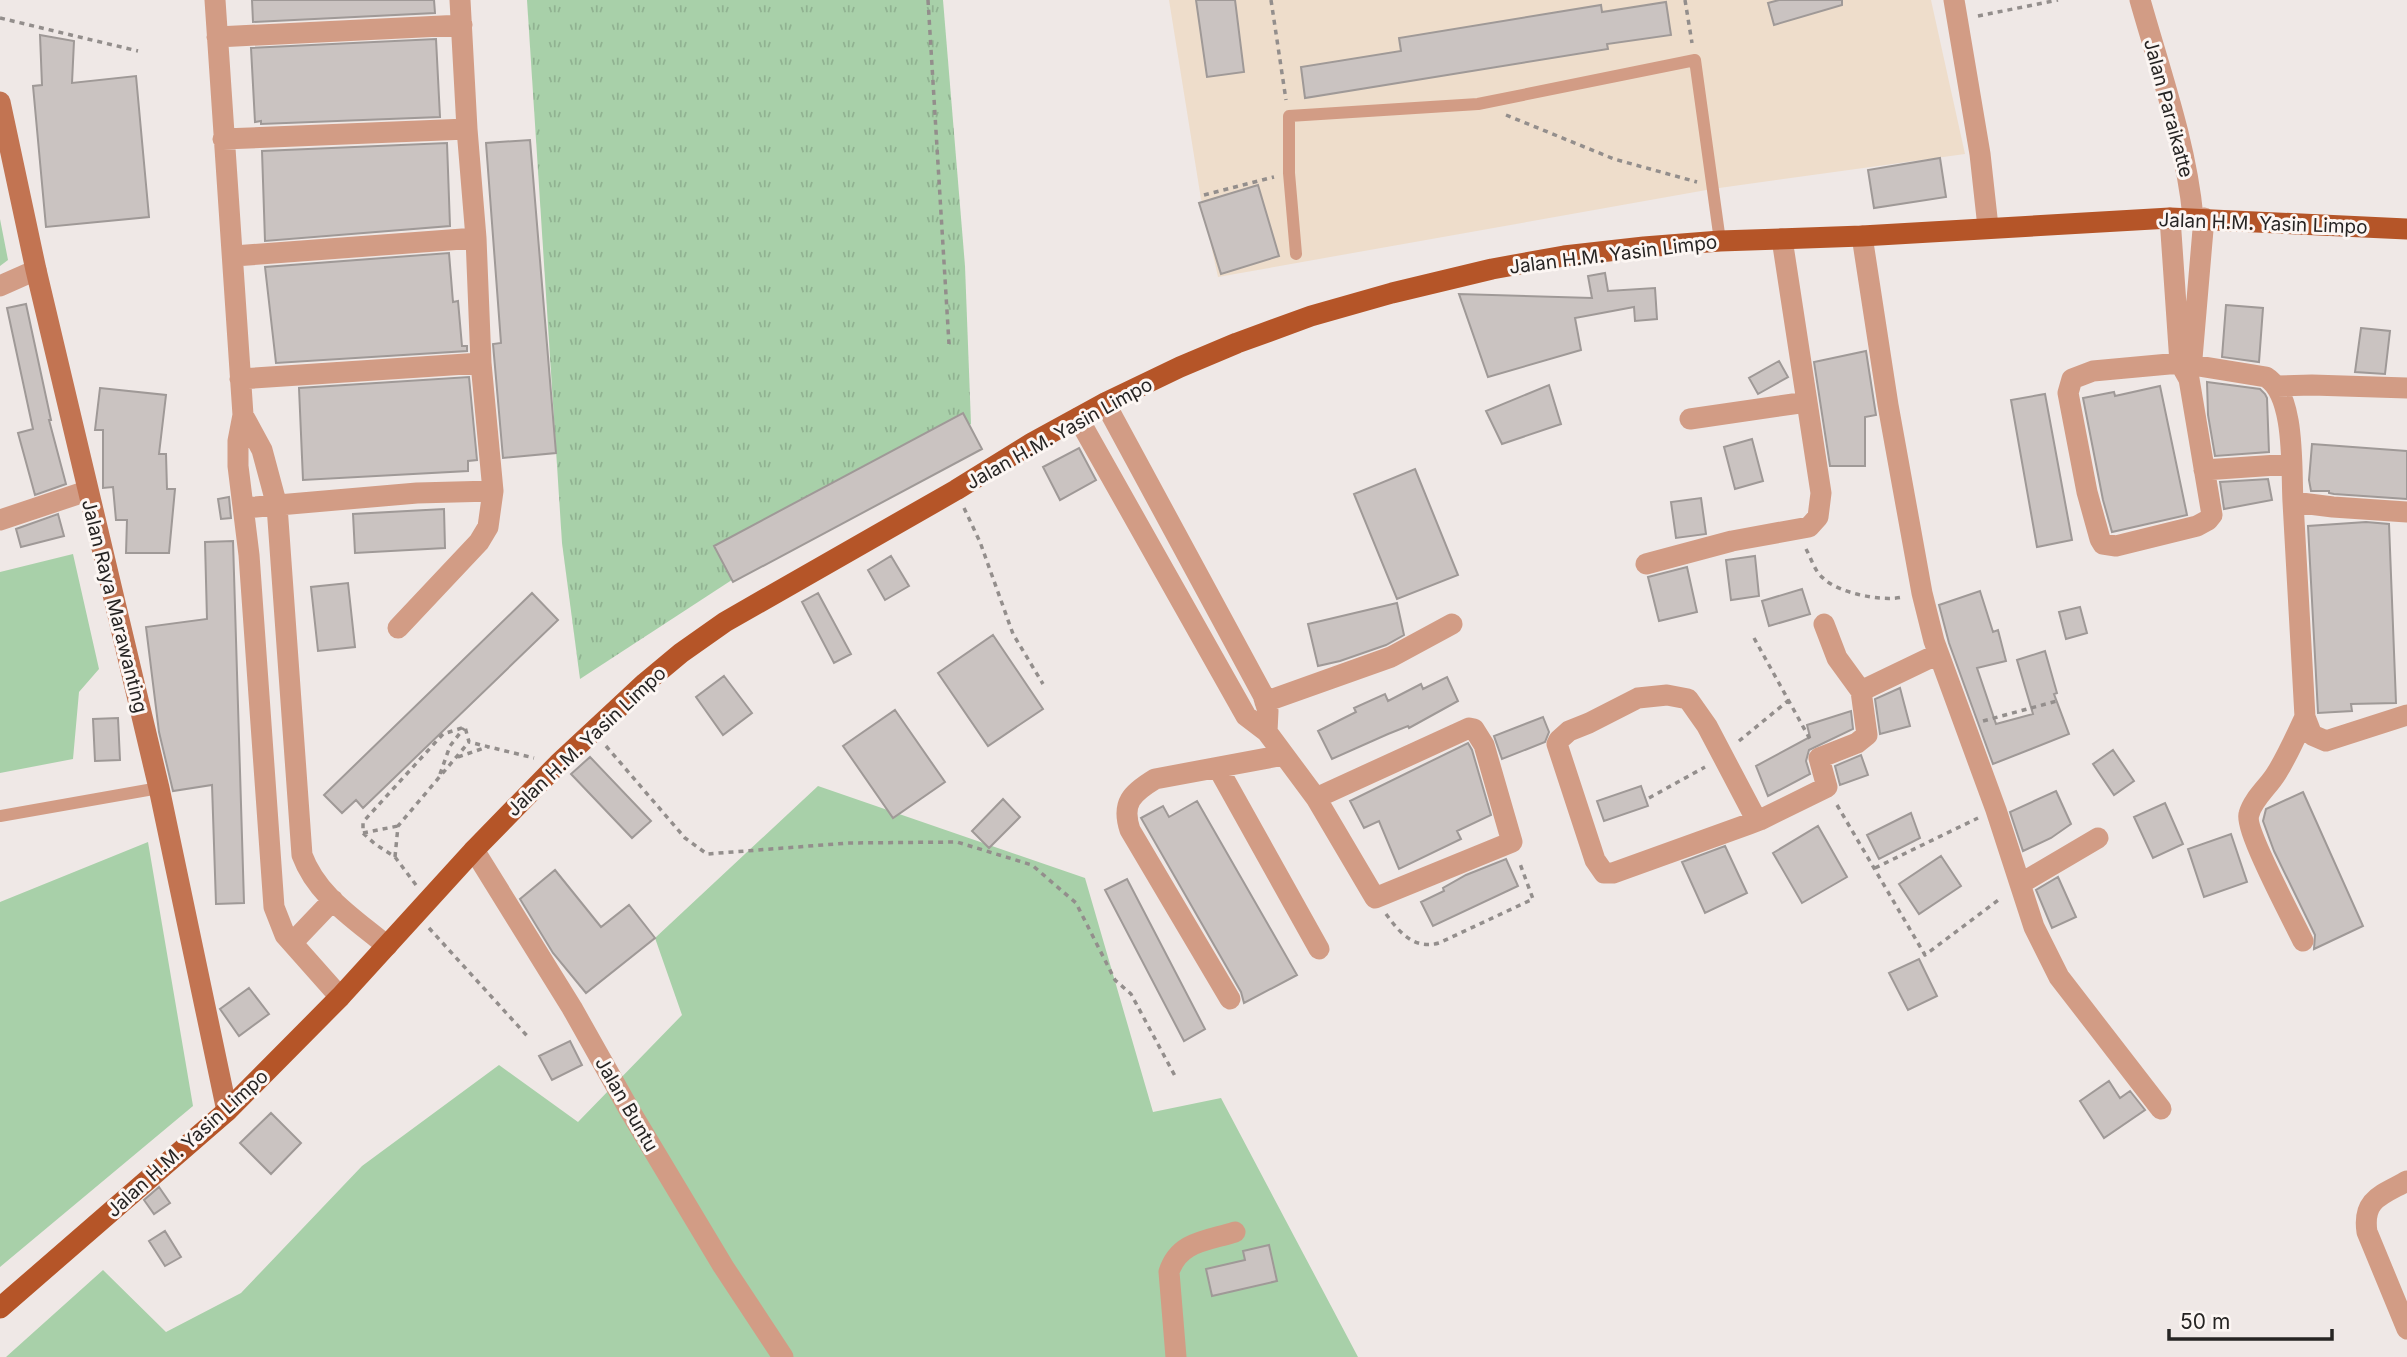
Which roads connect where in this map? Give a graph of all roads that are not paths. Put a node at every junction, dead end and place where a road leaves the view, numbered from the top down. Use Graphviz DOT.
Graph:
graph roads {
  1 [pos="215,0"];
  2 [pos="460,0"];
  3 [pos="2140,0"];
  4 [pos="1956,10"];
  5 [pos="462,25"];
  6 [pos="217,37"];
  7 [pos="0,102"];
  8 [pos="467,129"];
  9 [pos="223,139"];
  10 [pos="2198,217"];
  11 [pos="2170,218"];
  12 [pos="1988,227"];
  13 [pos="2407,229"];
  14 [pos="1862,236"];
  15 [pos="477,238"];
  16 [pos="1782,239"];
  17 [pos="1720,241"];
  18 [pos="1296,254"];
  19 [pos="233,256"];
  20 [pos="36,270"];
  21 [pos="0,286"];
  22 [pos="481,363"];
  23 [pos="2187,368"];
  24 [pos="240,379"];
  25 [pos="2277,386"];
  26 [pos="2407,388"];
  27 [pos="1807,402"];
  28 [pos="1105,403"];
  29 [pos="243,415"];
  30 [pos="1078,418"];
  31 [pos="1690,419"];
  32 [pos="2291,464"];
  33 [pos="2204,470"];
  34 [pos="87,491"];
  35 [pos="493,491"];
  36 [pos="2293,502"];
  37 [pos="277,506"];
  38 [pos="244,508"];
  39 [pos="2407,512"];
  40 [pos="0,520"];
  41 [pos="281,552"];
  42 [pos="250,555"];
  43 [pos="1646,564"];
  44 [pos="1451,624"];
  45 [pos="1824,624"];
  46 [pos="398,628"];
  47 [pos="1937,654"];
  48 [pos="1861,691"];
  49 [pos="1265,702"];
  50 [pos="2407,715"];
  51 [pos="2305,717"];
  52 [pos="1267,732"];
  53 [pos="1284,755"];
  54 [pos="1218,768"];
  55 [pos="159,788"];
  56 [pos="1316,798"];
  57 [pos="0,816"];
  58 [pos="1756,821"];
  59 [pos="2098,838"];
  60 [pos="474,850"];
  61 [pos="2020,884"];
  62 [pos="333,901"];
  63 [pos="2304,941"];
  64 [pos="292,943"];
  65 [pos="387,946"];
  66 [pos="1319,948"];
  67 [pos="340,997"];
  68 [pos="1230,999"];
  69 [pos="2161,1109"];
  70 [pos="227,1111"];
  71 [pos="2407,1181"];
  72 [pos="1236,1232"];
  73 [pos="0,1308"];
  74 [pos="2407,1329"];
  75 [pos="783,1357"];
  76 [pos="1176,1357"];
  1 -- 6 [label="street"];
  2 -- 5 [label="street"];
  3 -- 10 [label="street, Jalan Paraikatte"];
  4 -- 12 [label="street"];
  5 -- 6 [label="street"];
  5 -- 8 [label="street"];
  6 -- 9 [label="street"];
  7 -- 20 [label="street, Jalan Raya Marawanting"];
  8 -- 9 [label="street"];
  8 -- 15 [label="street"];
  9 -- 19 [label="street"];
  10 -- 11 [label="main road, Jalan H.M. Yasin Limpo"];
  10 -- 13 [label="main road, Jalan H.M. Yasin Limpo"];
  10 -- 23 [label="street, Jalan Paraikatte"];
  11 -- 12 [label="main road, Jalan H.M. Yasin Limpo"];
  11 -- 23 [label="street"];
  12 -- 14 [label="main road, Jalan H.M. Yasin Limpo"];
  14 -- 16 [label="main road, Jalan H.M. Yasin Limpo"];
  14 -- 47 [label="street"];
  15 -- 19 [label="street"];
  15 -- 22 [label="street"];
  16 -- 17 [label="main road, Jalan H.M. Yasin Limpo"];
  16 -- 27 [label="street"];
  17 -- 18 [label="lane"];
  17 -- 28 [label="main road, Jalan H.M. Yasin Limpo"];
  19 -- 24 [label="street"];
  20 -- 21 [label="street"];
  20 -- 34 [label="street, Jalan Raya Marawanting"];
  22 -- 24 [label="street"];
  22 -- 35 [label="street"];
  23 -- 25 [label="street"];
  23 -- 33 [label="street"];
  23 -- 33 [label="street"];
  24 -- 29 [label="street"];
  25 -- 26 [label="street"];
  25 -- 32 [label="street"];
  27 -- 31 [label="street"];
  27 -- 43 [label="street"];
  28 -- 30 [label="main road, Jalan H.M. Yasin Limpo"];
  28 -- 49 [label="street"];
  29 -- 37 [label="street"];
  29 -- 38 [label="street"];
  30 -- 52 [label="street"];
  30 -- 60 [label="main road, Jalan H.M. Yasin Limpo"];
  32 -- 33 [label="street"];
  32 -- 36 [label="street"];
  34 -- 40 [label="street"];
  34 -- 55 [label="street, Jalan Raya Marawanting"];
  35 -- 37 [label="street"];
  35 -- 46 [label="street"];
  36 -- 39 [label="street"];
  36 -- 51 [label="street"];
  37 -- 38 [label="street"];
  37 -- 41 [label="street"];
  38 -- 42 [label="street"];
  41 -- 42 [label="street"];
  41 -- 62 [label="street"];
  42 -- 64 [label="street"];
  44 -- 49 [label="street"];
  45 -- 48 [label="street"];
  47 -- 48 [label="street"];
  47 -- 61 [label="street"];
  48 -- 58 [label="street"];
  49 -- 52 [label="street"];
  50 -- 51 [label="street"];
  51 -- 63 [label="street"];
  52 -- 53 [label="street"];
  53 -- 54 [label="street"];
  53 -- 56 [label="street"];
  54 -- 66 [label="street"];
  54 -- 68 [label="street"];
  55 -- 57 [label="lane"];
  55 -- 70 [label="street, Jalan Raya Marawanting"];
  56 -- 56 [label="street"];
  58 -- 58 [label="street"];
  59 -- 61 [label="street"];
  60 -- 65 [label="main road, Jalan H.M. Yasin Limpo"];
  60 -- 75 [label="street, Jalan Buntu"];
  61 -- 69 [label="street"];
  62 -- 64 [label="street"];
  62 -- 65 [label="street"];
  64 -- 67 [label="street"];
  65 -- 67 [label="main road, Jalan H.M. Yasin Limpo"];
  67 -- 70 [label="main road, Jalan H.M. Yasin Limpo"];
  70 -- 73 [label="main road, Jalan H.M. Yasin Limpo"];
  71 -- 74 [label="street"];
  72 -- 76 [label="street"];
}
